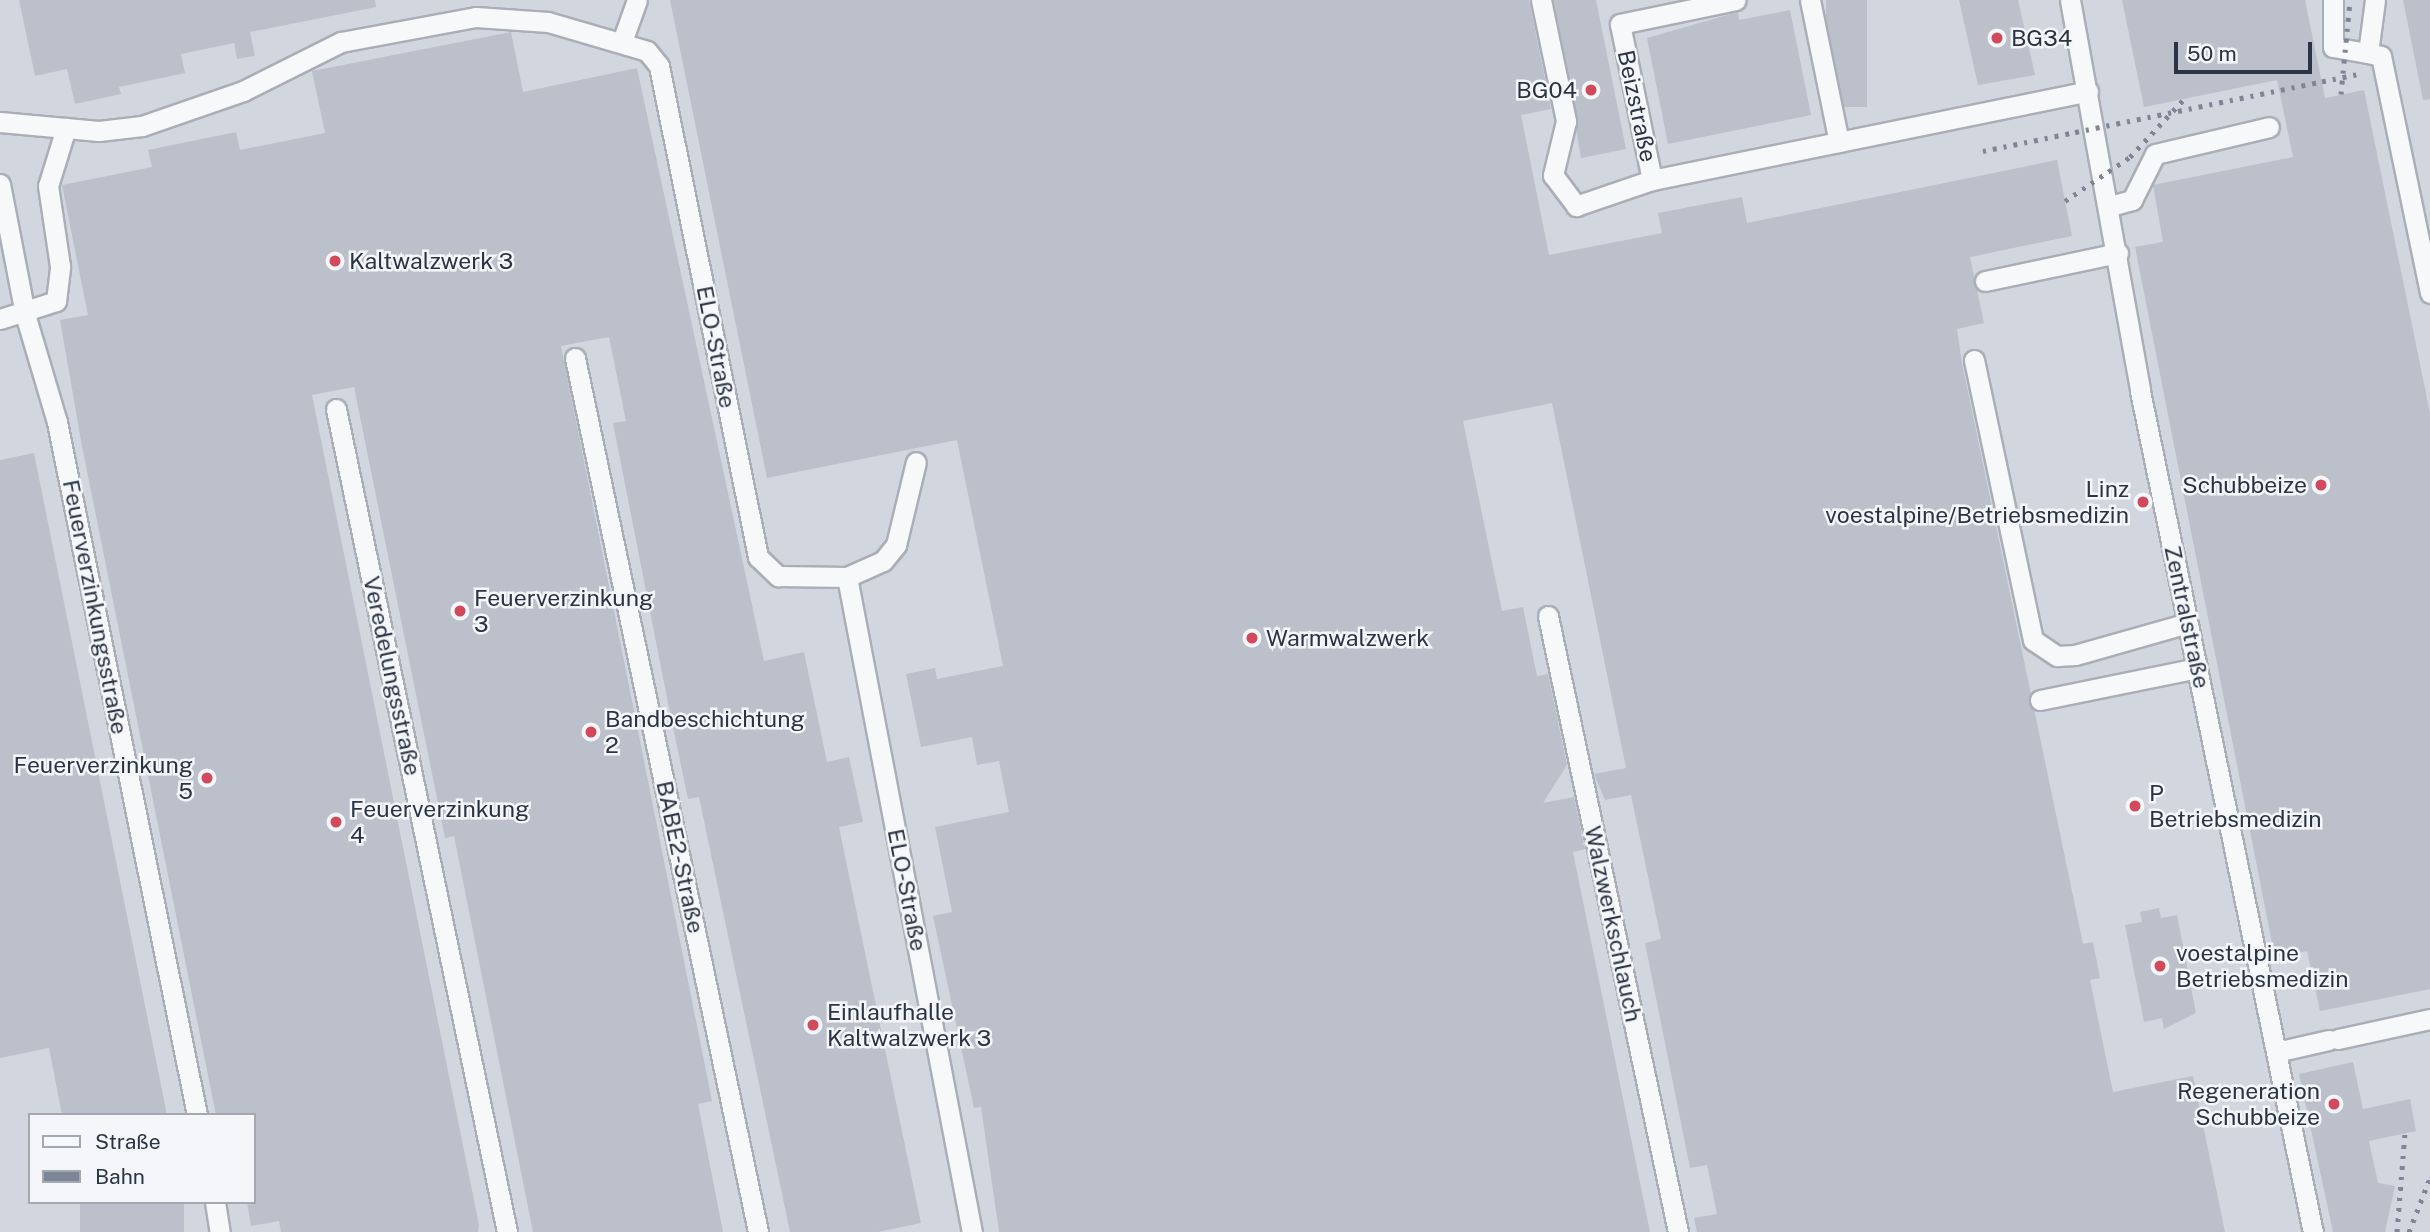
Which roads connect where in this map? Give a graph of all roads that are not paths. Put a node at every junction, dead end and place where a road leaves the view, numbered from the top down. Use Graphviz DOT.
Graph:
graph roads {
  1 [pos="637,0"];
  2 [pos="1541,0"];
  3 [pos="1736,0"];
  4 [pos="1810,0"];
  5 [pos="2070,0"];
  6 [pos="2333,0"];
  7 [pos="2375,0"];
  8 [pos="623,40"];
  9 [pos="2368,53"];
  10 [pos="2088,91"];
  11 [pos="0,122"];
  12 [pos="2269,127"];
  13 [pos="66,128"];
  14 [pos="1839,142"];
  15 [pos="1652,180"];
  16 [pos="0,184"];
  17 [pos="2110,206"];
  18 [pos="5,232"];
  19 [pos="2118,253"];
  20 [pos="1985,281"];
  21 [pos="2430,293"];
  22 [pos="24,314"];
  23 [pos="0,319"];
  24 [pos="575,358"];
  25 [pos="1974,360"];
  26 [pos="336,409"];
  27 [pos="915,462"];
  28 [pos="847,577"];
  29 [pos="1548,616"];
  30 [pos="2188,623"];
  31 [pos="2197,668"];
  32 [pos="2040,700"];
  33 [pos="2430,1019"];
  34 [pos="2276,1052"];
  35 [pos="197,1113"];
  36 [pos="215,1204"];
  37 [pos="220,1232"];
  38 [pos="507,1232"];
  39 [pos="758,1232"];
  40 [pos="972,1232"];
  41 [pos="1678,1232"];
  42 [pos="2313,1232"];
  1 -- 8 [label="street"];
  2 -- 15 [label="street, Beizstraße"];
  3 -- 15 [label="street, Beizstraße"];
  4 -- 14 [label="street"];
  5 -- 10 [label="street, Zentralstraße"];
  6 -- 9 [label="street"];
  7 -- 9 [label="street"];
  8 -- 13 [label="street, ELO-Straße"];
  8 -- 28 [label="street, ELO-Straße"];
  9 -- 21 [label="street"];
  10 -- 14 [label="street, Beizstraße"];
  10 -- 17 [label="street, Zentralstraße"];
  11 -- 13 [label="street, ELO-Straße"];
  12 -- 17 [label="street"];
  13 -- 22 [label="street"];
  14 -- 15 [label="street, Beizstraße"];
  16 -- 18 [label="street, Feuerverzinkungsstraße"];
  17 -- 19 [label="street, Zentralstraße"];
  18 -- 22 [label="street, Feuerverzinkungsstraße"];
  19 -- 20 [label="street"];
  19 -- 30 [label="street, Zentralstraße"];
  22 -- 23 [label="street"];
  22 -- 35 [label="street, Feuerverzinkungsstraße"];
  24 -- 39 [label="street, BABE2-Straße"];
  25 -- 30 [label="street"];
  26 -- 38 [label="street, Veredelungsstraße"];
  27 -- 28 [label="street"];
  28 -- 40 [label="street, ELO-Straße"];
  29 -- 41 [label="street, Walzwerkschlauch"];
  30 -- 31 [label="street, Zentralstraße"];
  31 -- 32 [label="street"];
  31 -- 34 [label="street, Zentralstraße"];
  33 -- 34 [label="street"];
  34 -- 42 [label="street, Zentralstraße"];
  36 -- 37 [label="street"];
}
